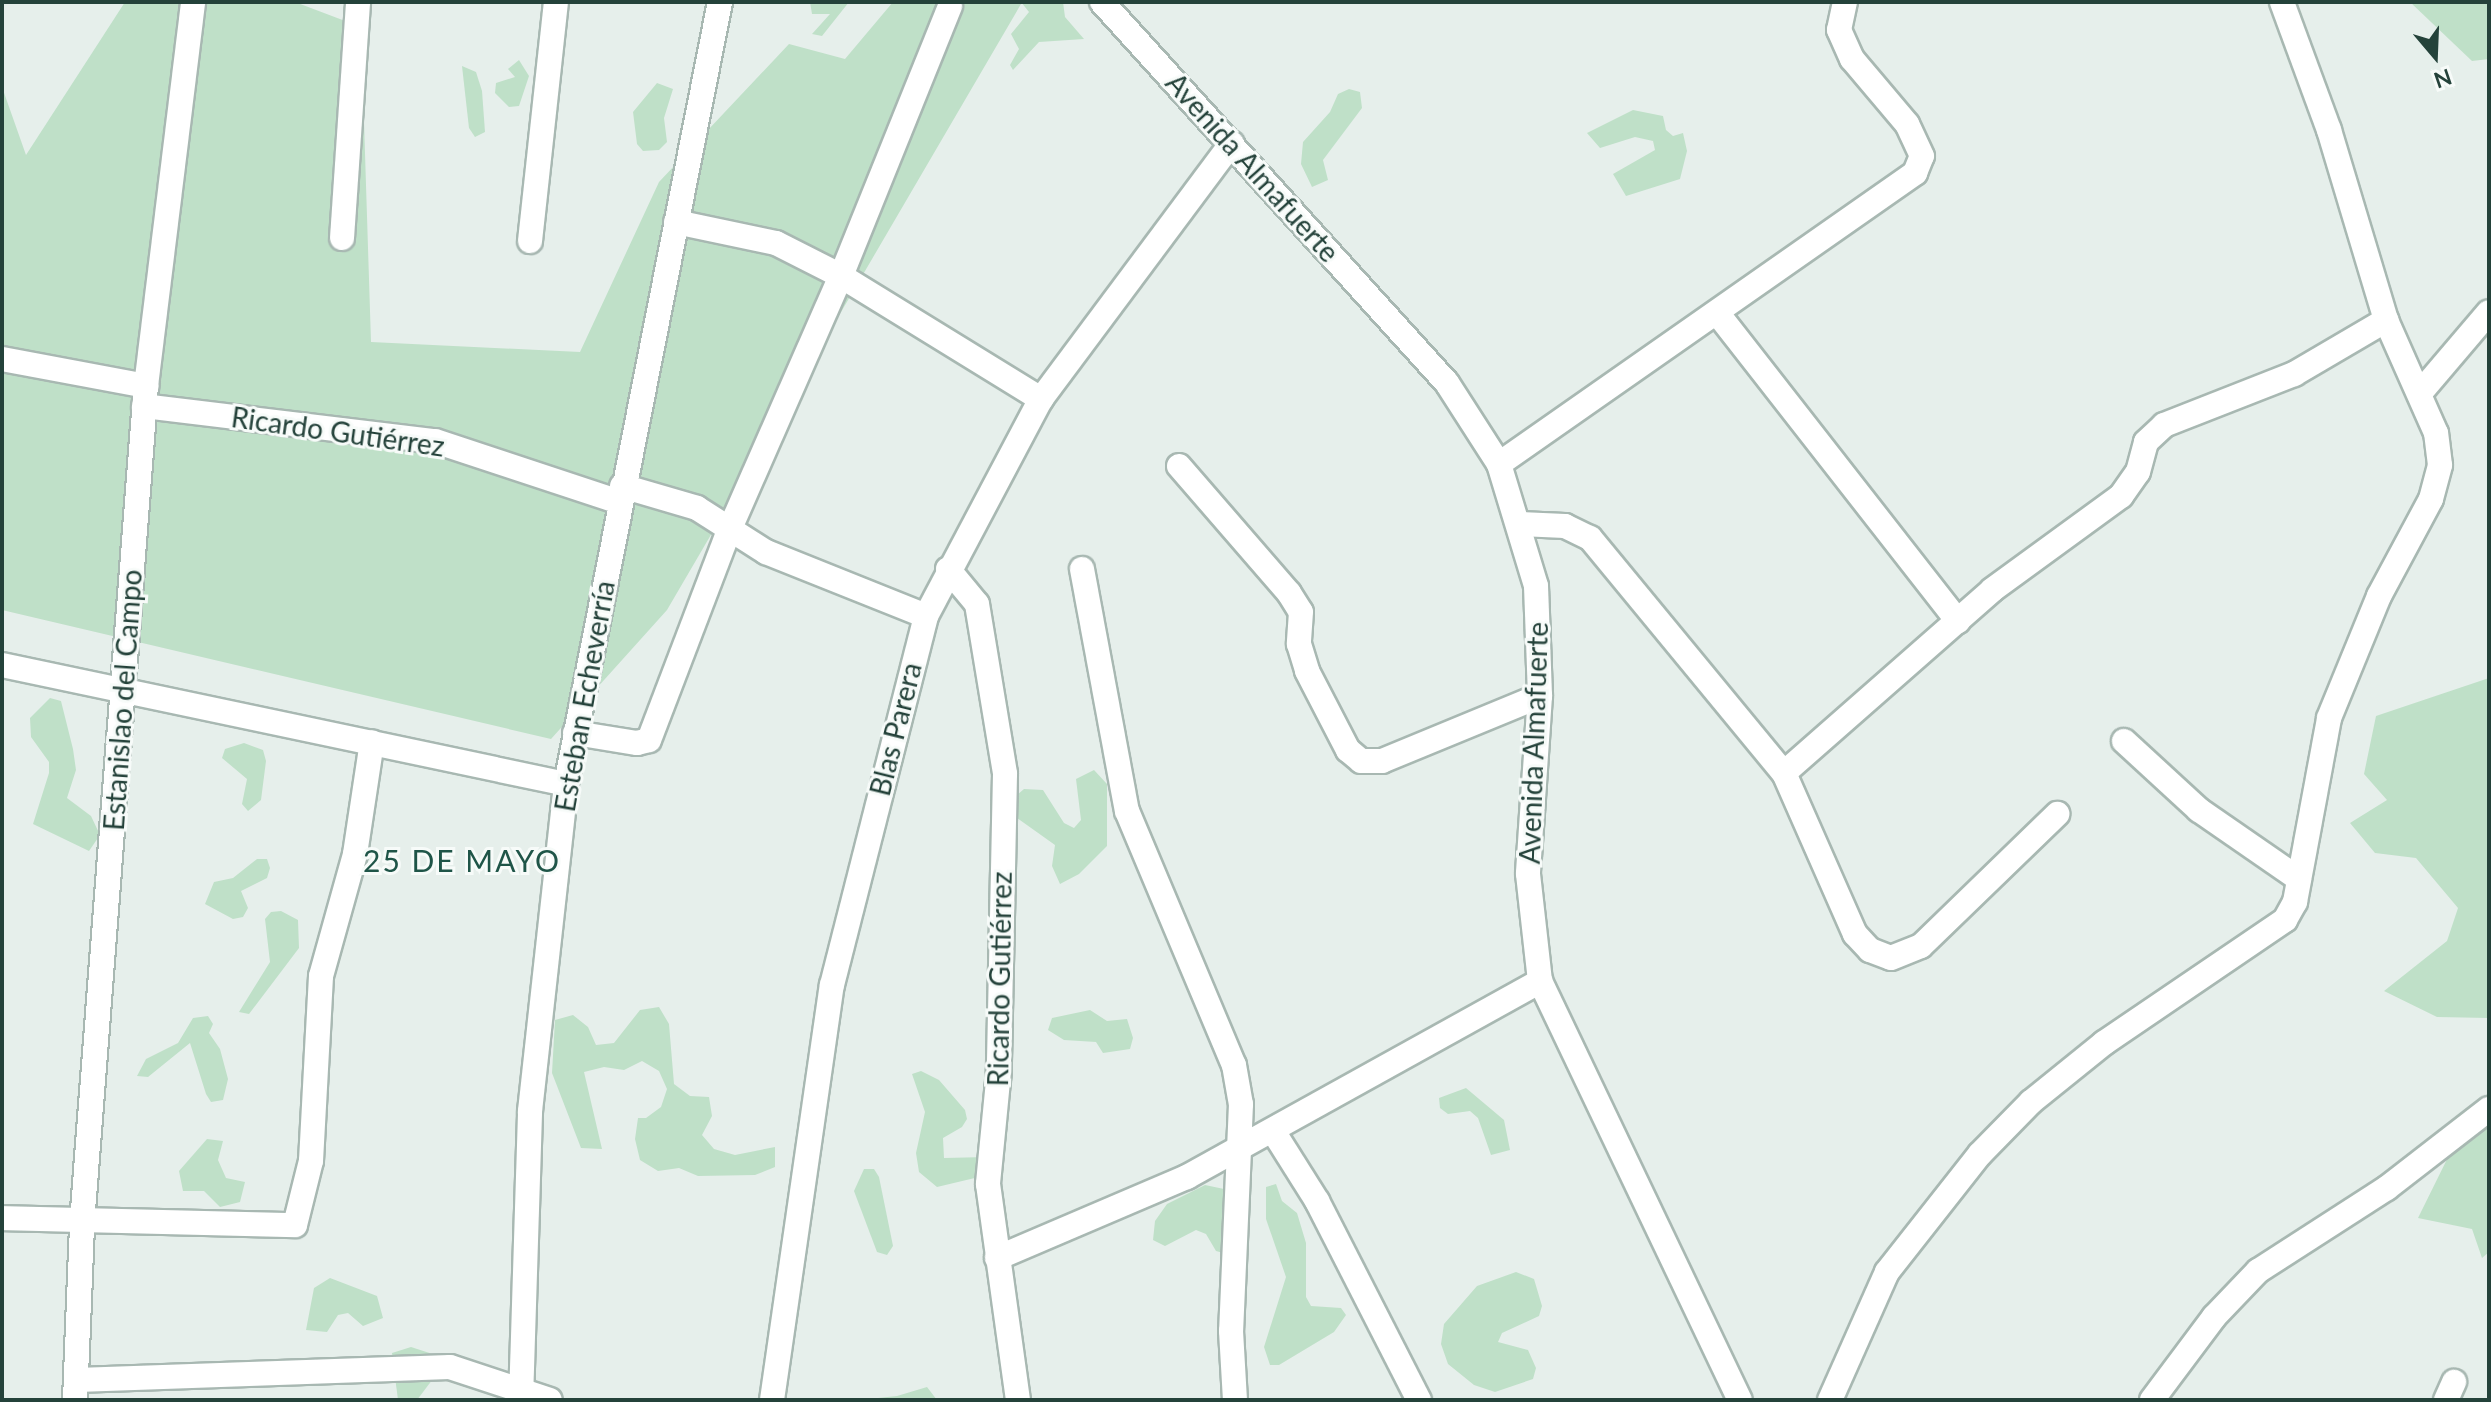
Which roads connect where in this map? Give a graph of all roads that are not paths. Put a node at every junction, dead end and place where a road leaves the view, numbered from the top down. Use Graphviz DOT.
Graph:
graph roads {
  1 [pos="193,2"];
  2 [pos="358,2"];
  3 [pos="556,2"];
  4 [pos="720,2"];
  5 [pos="1102,2"];
  6 [pos="1845,2"];
  7 [pos="2282,2"];
  8 [pos="950,6"];
  9 [pos="1232,143"];
  10 [pos="676,222"];
  11 [pos="342,238"];
  12 [pos="530,241"];
  13 [pos="841,276"];
  14 [pos="2489,312"];
  15 [pos="1718,314"];
  16 [pos="2386,320"];
  17 [pos="2,359"];
  18 [pos="2420,393"];
  19 [pos="145,396"];
  20 [pos="1041,399"];
  21 [pos="1499,464"];
  22 [pos="1179,466"];
  23 [pos="620,494"];
  24 [pos="1520,524"];
  25 [pos="728,533"];
  26 [pos="948,569"];
  27 [pos="1082,569"];
  28 [pos="926,616"];
  29 [pos="1958,621"];
  30 [pos="2,665"];
  31 [pos="123,691"];
  32 [pos="1540,696"];
  33 [pos="575,733"];
  34 [pos="2124,741"];
  35 [pos="372,742"];
  36 [pos="1784,773"];
  37 [pos="566,784"];
  38 [pos="2057,814"];
  39 [pos="2299,879"];
  40 [pos="1540,981"];
  41 [pos="2489,1109"];
  42 [pos="1273,1131"];
  43 [pos="1237,1150"];
  44 [pos="2,1218"];
  45 [pos="82,1223"];
  46 [pos="997,1258"];
  47 [pos="76,1390"];
  48 [pos="521,1396"];
  49 [pos="550,1400"];
  50 [pos="772,1400"];
  51 [pos="1018,1400"];
  52 [pos="1235,1400"];
  53 [pos="1419,1400"];
  54 [pos="1740,1400"];
  55 [pos="1830,1400"];
  56 [pos="2152,1400"];
  1 -- 19 [label="street, Estanislao del Campo"];
  2 -- 11 [label="street"];
  3 -- 12 [label="street"];
  4 -- 10 [label="street, Esteban Echeverría"];
  5 -- 9 [label="street, Avenida Almafuerte"];
  6 -- 15 [label="street"];
  7 -- 16 [label="street"];
  8 -- 13 [label="street"];
  9 -- 20 [label="street, Blas Parera"];
  9 -- 21 [label="street, Avenida Almafuerte"];
  10 -- 13 [label="street"];
  10 -- 23 [label="street, Esteban Echeverría"];
  13 -- 20 [label="street"];
  13 -- 25 [label="street"];
  14 -- 18 [label="street"];
  15 -- 21 [label="street"];
  15 -- 29 [label="street"];
  16 -- 18 [label="street"];
  16 -- 29 [label="street"];
  17 -- 19 [label="street, Ricardo Gutiérrez"];
  18 -- 39 [label="street"];
  19 -- 23 [label="street, Ricardo Gutiérrez"];
  19 -- 31 [label="street, Estanislao del Campo"];
  20 -- 26 [label="street, Blas Parera"];
  21 -- 24 [label="street, Avenida Almafuerte"];
  22 -- 32 [label="street"];
  23 -- 25 [label="street, Ricardo Gutiérrez"];
  23 -- 33 [label="street, Esteban Echeverría"];
  24 -- 32 [label="street, Avenida Almafuerte"];
  24 -- 36 [label="street"];
  25 -- 28 [label="street, Ricardo Gutiérrez"];
  25 -- 33 [label="street"];
  26 -- 28 [label="street, Blas Parera"];
  26 -- 46 [label="street, Ricardo Gutiérrez"];
  27 -- 43 [label="street"];
  28 -- 50 [label="street, Blas Parera"];
  29 -- 36 [label="street"];
  30 -- 31 [label="street"];
  31 -- 35 [label="street"];
  31 -- 45 [label="street, Estanislao del Campo"];
  32 -- 40 [label="street, Avenida Almafuerte"];
  33 -- 37 [label="street, Esteban Echeverría"];
  34 -- 39 [label="street"];
  35 -- 37 [label="street"];
  35 -- 45 [label="street"];
  36 -- 38 [label="street"];
  37 -- 48 [label="street, Esteban Echeverría"];
  39 -- 55 [label="street"];
  40 -- 42 [label="street"];
  40 -- 54 [label="street, Avenida Almafuerte"];
  41 -- 56 [label="street"];
  42 -- 43 [label="street"];
  42 -- 53 [label="street"];
  43 -- 46 [label="street"];
  43 -- 52 [label="street"];
  44 -- 45 [label="street"];
  45 -- 47 [label="street, Estanislao del Campo"];
  46 -- 51 [label="street, Ricardo Gutiérrez"];
  47 -- 48 [label="street"];
  48 -- 49 [label="street"];
}
